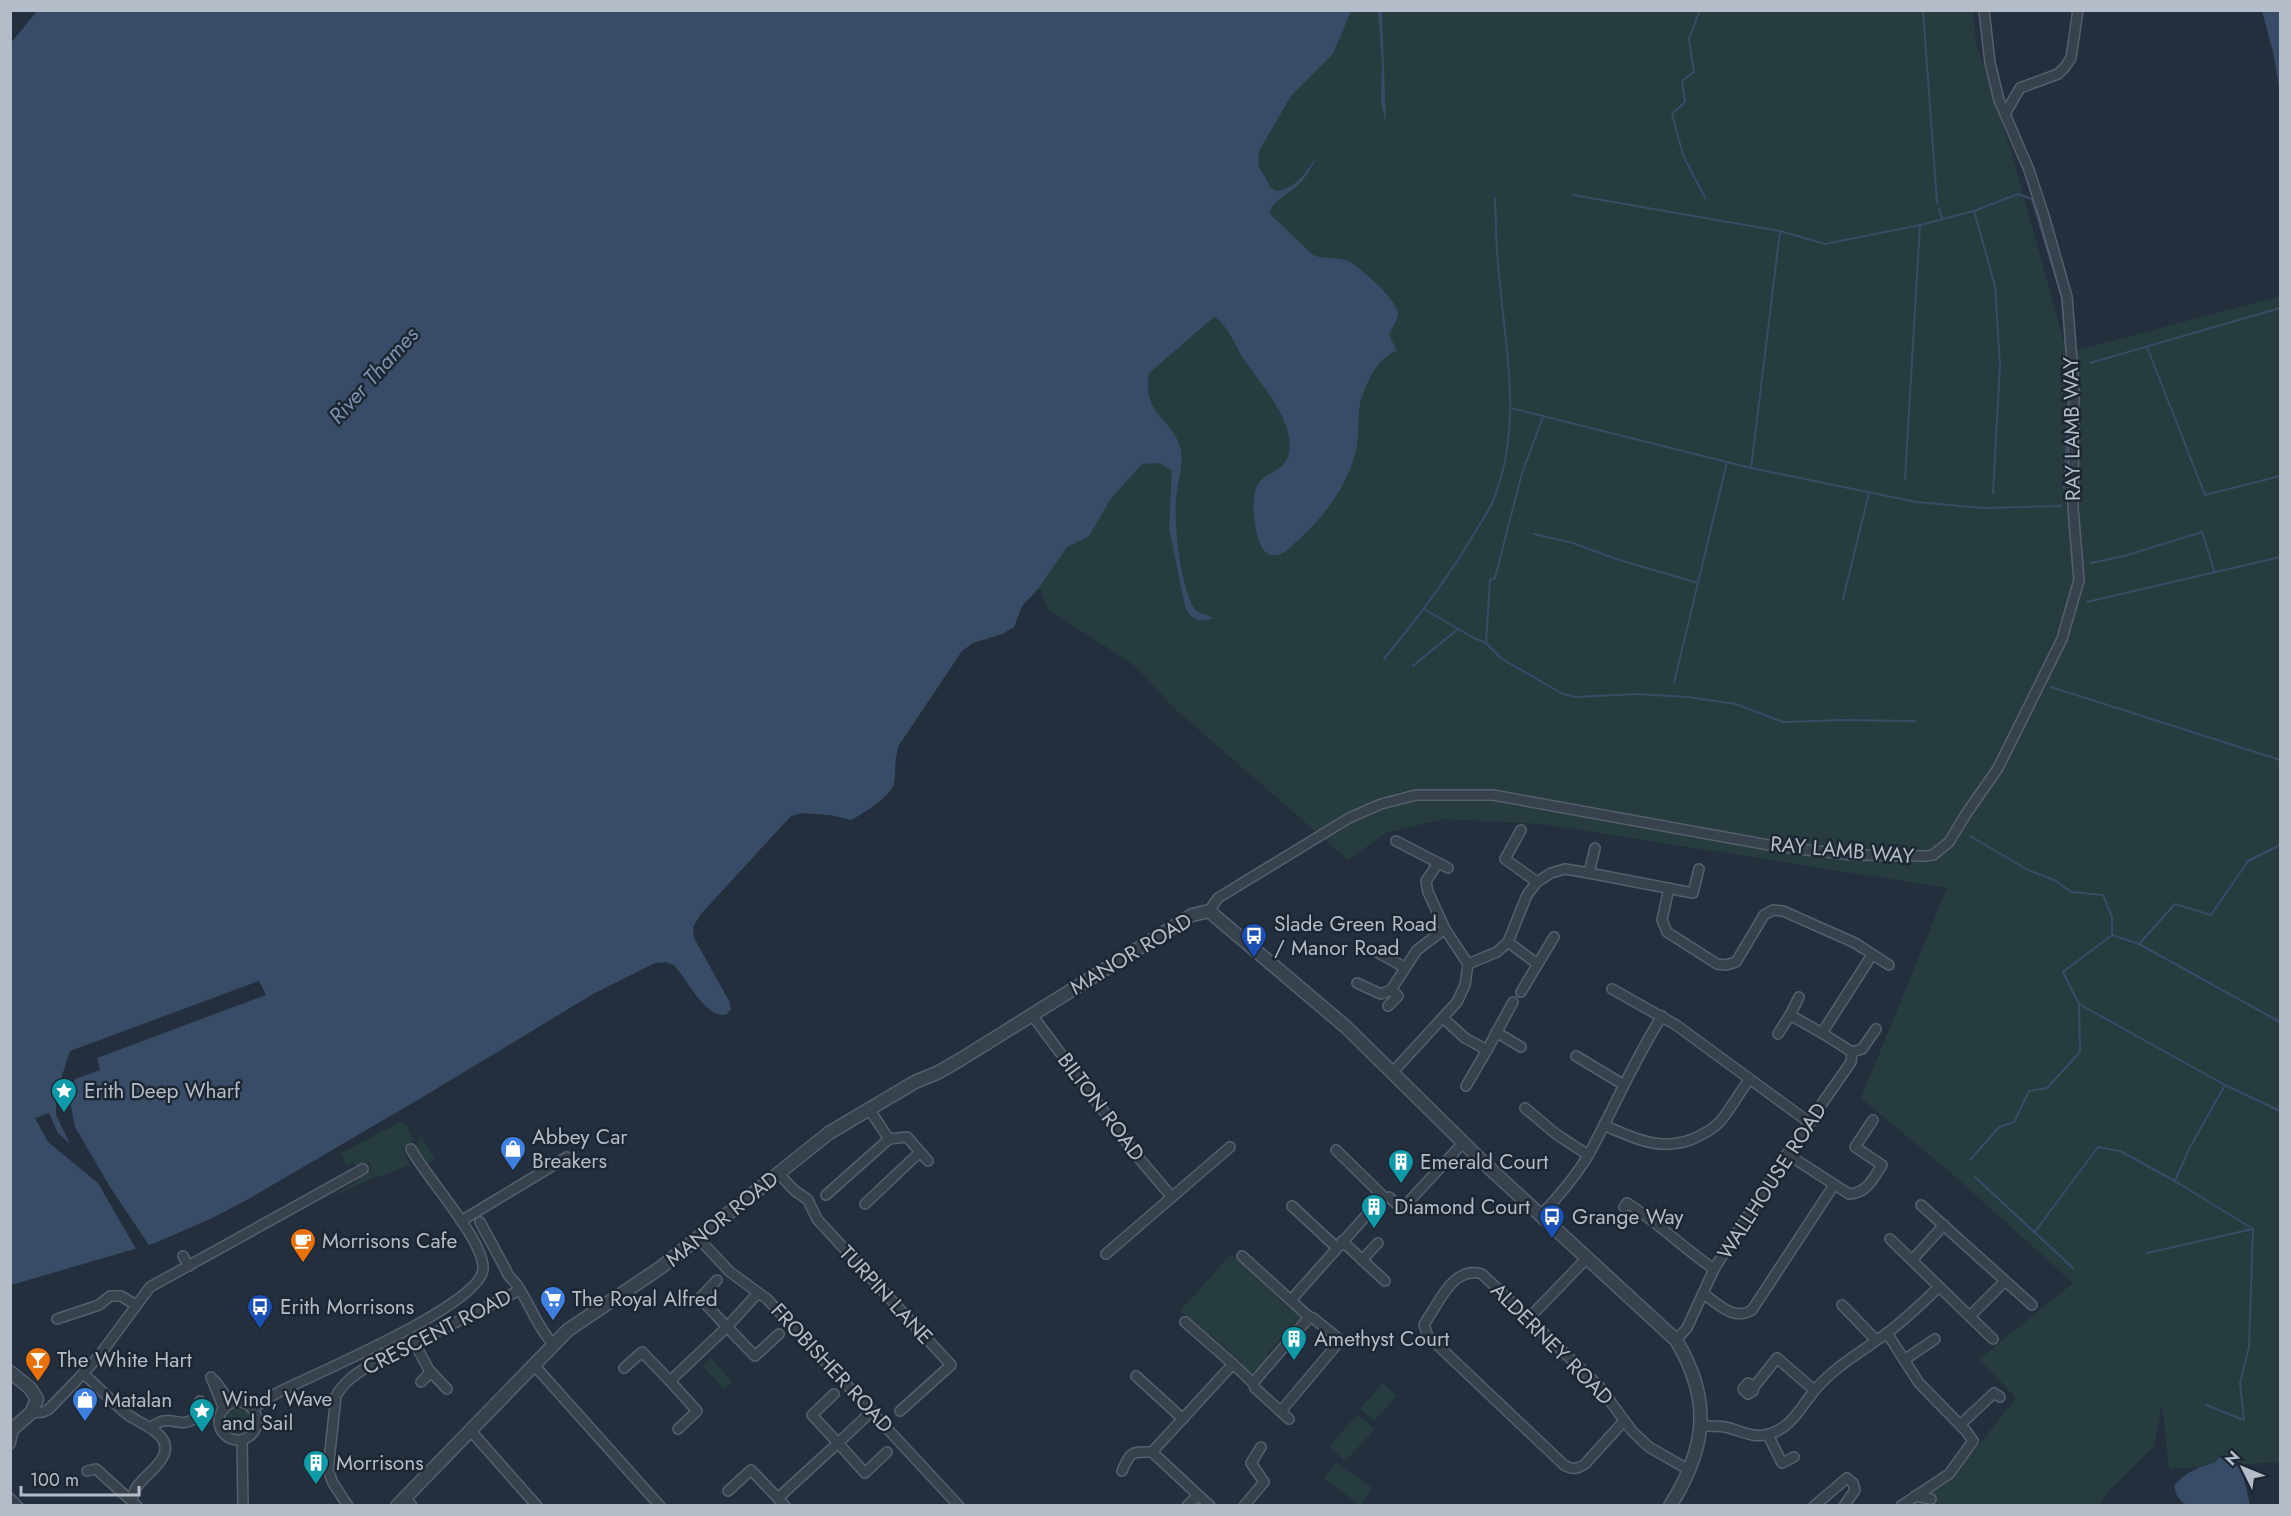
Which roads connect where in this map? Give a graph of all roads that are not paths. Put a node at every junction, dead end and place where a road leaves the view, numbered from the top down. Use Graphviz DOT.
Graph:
graph roads {
  1 [pos="1984,10"];
  2 [pos="2079,10"];
  3 [pos="2005,114"];
  4 [pos="1521,830"];
  5 [pos="1310,841"];
  6 [pos="1396,841"];
  7 [pos="1595,848"];
  8 [pos="1438,862"];
  9 [pos="1448,868"];
  10 [pos="1699,868"];
  11 [pos="1589,873"];
  12 [pos="1537,882"];
  13 [pos="1669,888"];
  14 [pos="1209,911"];
  15 [pos="1445,929"];
  16 [pos="1554,937"];
  17 [pos="1508,942"];
  18 [pos="1375,951"];
  19 [pos="1872,955"];
  20 [pos="1536,963"];
  21 [pos="1468,964"];
  22 [pos="1889,965"];
  23 [pos="1404,968"];
  24 [pos="1358,983"];
  25 [pos="1612,989"];
  26 [pos="1391,990"];
  27 [pos="1521,992"];
  28 [pos="1799,997"];
  29 [pos="1513,1002"];
  30 [pos="1388,1006"];
  31 [pos="1790,1015"];
  32 [pos="1032,1016"];
  33 [pos="1662,1016"];
  34 [pos="1443,1018"];
  35 [pos="1876,1029"];
  36 [pos="1496,1032"];
  37 [pos="1822,1033"];
  38 [pos="1778,1034"];
  39 [pos="1521,1047"];
  40 [pos="1487,1050"];
  41 [pos="1852,1052"];
  42 [pos="1576,1056"];
  43 [pos="1392,1073"];
  44 [pos="1749,1080"];
  45 [pos="1624,1085"];
  46 [pos="1466,1086"];
  47 [pos="1525,1108"];
  48 [pos="868,1109"];
  49 [pos="1873,1120"];
  50 [pos="1810,1123"];
  51 [pos="1604,1125"];
  52 [pos="890,1139"];
  53 [pos="1463,1143"];
  54 [pos="1230,1147"];
  55 [pos="411,1149"];
  56 [pos="1336,1150"];
  57 [pos="920,1152"];
  58 [pos="1787,1154"];
  59 [pos="1588,1155"];
  60 [pos="567,1157"];
  61 [pos="928,1161"];
  62 [pos="363,1170"];
  63 [pos="778,1173"];
  64 [pos="1834,1185"];
  65 [pos="826,1195"];
  66 [pos="1172,1197"];
  67 [pos="1385,1198"];
  68 [pos="1628,1203"];
  69 [pos="865,1204"];
  70 [pos="1921,1205"];
  71 [pos="1292,1206"];
  72 [pos="1541,1215"];
  73 [pos="461,1221"];
  74 [pos="480,1222"];
  75 [pos="1944,1225"];
  76 [pos="698,1238"];
  77 [pos="1890,1239"];
  78 [pos="1378,1243"];
  79 [pos="1339,1244"];
  80 [pos="1106,1254"];
  81 [pos="183,1256"];
  82 [pos="1242,1257"];
  83 [pos="1587,1258"];
  84 [pos="1913,1259"];
  85 [pos="1362,1260"];
  86 [pos="189,1266"];
  87 [pos="1714,1269"];
  88 [pos="717,1280"];
  89 [pos="1385,1281"];
  90 [pos="2006,1281"];
  91 [pos="1939,1287"];
  92 [pos="520,1290"];
  93 [pos="758,1293"];
  94 [pos="1704,1294"];
  95 [pos="1291,1300"];
  96 [pos="136,1305"];
  97 [pos="1842,1305"];
  98 [pos="2032,1305"];
  99 [pos="1308,1316"];
  100 [pos="1970,1316"];
  101 [pos="1529,1318"];
  102 [pos="57,1319"];
  103 [pos="1185,1322"];
  104 [pos="727,1327"];
  105 [pos="1887,1333"];
  106 [pos="779,1334"];
  107 [pos="1935,1339"];
  108 [pos="1993,1339"];
  109 [pos="1676,1340"];
  110 [pos="1876,1340"];
  111 [pos="414,1342"];
  112 [pos="553,1344"];
  113 [pos="1904,1360"];
  114 [pos="533,1364"];
  115 [pos="1233,1364"];
  116 [pos="624,1368"];
  117 [pos="429,1370"];
  118 [pos="10,1372"];
  119 [pos="83,1374"];
  120 [pos="1136,1376"];
  121 [pos="670,1381"];
  122 [pos="421,1382"];
  123 [pos="1253,1383"];
  124 [pos="1754,1387"];
  125 [pos="447,1389"];
  126 [pos="1815,1390"];
  127 [pos="834,1394"];
  128 [pos="2000,1397"];
  129 [pos="37,1399"];
  130 [pos="200,1401"];
  131 [pos="54,1403"];
  132 [pos="252,1409"];
  133 [pos="872,1411"];
  134 [pos="900,1411"];
  135 [pos="1281,1411"];
  136 [pos="31,1413"];
  137 [pos="1183,1419"];
  138 [pos="1289,1419"];
  139 [pos="1624,1421"];
  140 [pos="1960,1425"];
  141 [pos="1701,1426"];
  142 [pos="12,1429"];
  143 [pos="678,1429"];
  144 [pos="154,1430"];
  145 [pos="470,1430"];
  146 [pos="1768,1435"];
  147 [pos="242,1440"];
  148 [pos="838,1443"];
  149 [pos="1127,1443"];
  150 [pos="10,1444"];
  151 [pos="1261,1447"];
  152 [pos="887,1452"];
  153 [pos="1132,1452"];
  154 [pos="1152,1452"];
  155 [pos="1794,1457"];
  156 [pos="1689,1470"];
  157 [pos="87,1471"];
  158 [pos="1122,1471"];
  159 [pos="728,1491"];
  160 [pos="1198,1495"];
  161 [pos="1915,1496"];
  162 [pos="10,1497"];
  163 [pos="1931,1499"];
  164 [pos="782,1502"];
  165 [pos="134,1503"];
  166 [pos="405,1503"];
  167 [pos="19,1506"];
  168 [pos="243,1506"];
  169 [pos="348,1506"];
  170 [pos="537,1506"];
  171 [pos="660,1506"];
  172 [pos="959,1506"];
  173 [pos="1188,1506"];
  174 [pos="1210,1506"];
  175 [pos="1244,1506"];
  176 [pos="1670,1506"];
  177 [pos="1814,1506"];
  178 [pos="1844,1506"];
  179 [pos="1901,1506"];
  1 -- 3 [label="street, RAY LAMB WAY"];
  2 -- 3 [label="street"];
  3 -- 5 [label="street, RAY LAMB WAY"];
  4 -- 12 [label="street"];
  5 -- 14 [label="street, MANOR ROAD"];
  6 -- 8 [label="street"];
  7 -- 11 [label="street"];
  8 -- 9 [label="street"];
  8 -- 15 [label="street"];
  10 -- 13 [label="street"];
  11 -- 12 [label="street"];
  11 -- 13 [label="street"];
  12 -- 17 [label="street"];
  13 -- 19 [label="street"];
  14 -- 32 [label="street, MANOR ROAD"];
  14 -- 43 [label="street, MANOR ROAD"];
  15 -- 21 [label="street"];
  15 -- 23 [label="street"];
  16 -- 20 [label="street"];
  17 -- 20 [label="street"];
  17 -- 21 [label="street"];
  18 -- 23 [label="street"];
  19 -- 22 [label="street"];
  19 -- 37 [label="street"];
  20 -- 27 [label="street"];
  21 -- 34 [label="street"];
  23 -- 26 [label="street"];
  24 -- 26 [label="street"];
  25 -- 33 [label="street"];
  26 -- 30 [label="street"];
  28 -- 31 [label="street"];
  29 -- 36 [label="street"];
  31 -- 37 [label="street"];
  31 -- 38 [label="street"];
  32 -- 48 [label="street, MANOR ROAD"];
  32 -- 66 [label="street, BILTON ROAD"];
  33 -- 44 [label="street"];
  33 -- 45 [label="street"];
  34 -- 40 [label="street"];
  34 -- 43 [label="street"];
  35 -- 41 [label="street, WALLHOUSE ROAD"];
  36 -- 39 [label="street"];
  36 -- 40 [label="street"];
  37 -- 41 [label="street"];
  40 -- 46 [label="street"];
  41 -- 50 [label="street, WALLHOUSE ROAD"];
  42 -- 45 [label="street"];
  43 -- 53 [label="street, MANOR ROAD"];
  44 -- 50 [label="street"];
  44 -- 51 [label="street"];
  45 -- 51 [label="street"];
  47 -- 59 [label="street"];
  48 -- 52 [label="street"];
  48 -- 63 [label="street, MANOR ROAD"];
  49 -- 64 [label="street"];
  50 -- 58 [label="street, WALLHOUSE ROAD"];
  51 -- 59 [label="street"];
  52 -- 57 [label="street"];
  52 -- 65 [label="street"];
  53 -- 67 [label="street"];
  53 -- 72 [label="street, MANOR ROAD"];
  54 -- 66 [label="street"];
  55 -- 73 [label="street"];
  56 -- 67 [label="street"];
  57 -- 61 [label="street"];
  57 -- 69 [label="street"];
  58 -- 64 [label="street"];
  58 -- 87 [label="street, WALLHOUSE ROAD"];
  59 -- 72 [label="street"];
  60 -- 73 [label="street"];
  62 -- 86 [label="street"];
  63 -- 76 [label="street, MANOR ROAD"];
  63 -- 134 [label="street, TURPIN LANE"];
  64 -- 94 [label="street"];
  66 -- 80 [label="street"];
  67 -- 79 [label="street"];
  68 -- 87 [label="street"];
  70 -- 75 [label="street"];
  71 -- 79 [label="street"];
  72 -- 83 [label="street, MANOR ROAD"];
  73 -- 132 [label="street"];
  74 -- 92 [label="street"];
  75 -- 84 [label="street"];
  75 -- 90 [label="street"];
  76 -- 93 [label="street, FROBISHER ROAD"];
  76 -- 112 [label="street, MANOR ROAD"];
  77 -- 84 [label="street"];
  78 -- 85 [label="street"];
  79 -- 85 [label="street"];
  79 -- 95 [label="street"];
  81 -- 86 [label="street"];
  82 -- 95 [label="street"];
  83 -- 101 [label="street"];
  83 -- 109 [label="street, MANOR ROAD"];
  84 -- 91 [label="street"];
  85 -- 89 [label="street"];
  86 -- 96 [label="street"];
  87 -- 94 [label="street, WALLHOUSE ROAD"];
  88 -- 104 [label="street"];
  90 -- 98 [label="street"];
  90 -- 100 [label="street"];
  91 -- 100 [label="street"];
  91 -- 105 [label="street"];
  92 -- 111 [label="street, CRESCENT ROAD"];
  92 -- 112 [label="street"];
  93 -- 104 [label="street"];
  93 -- 133 [label="street, FROBISHER ROAD"];
  94 -- 109 [label="street, WALLHOUSE ROAD"];
  95 -- 99 [label="street"];
  96 -- 102 [label="street"];
  96 -- 119 [label="street"];
  97 -- 110 [label="street"];
  99 -- 123 [label="street"];
  99 -- 135 [label="street"];
  100 -- 108 [label="street"];
  101 -- 139 [label="street, ALDERNEY ROAD"];
  101 -- 139 [label="street, ALDERNEY ROAD"];
  103 -- 115 [label="street"];
  104 -- 106 [label="street"];
  104 -- 121 [label="street"];
  105 -- 110 [label="street"];
  105 -- 113 [label="street"];
  107 -- 113 [label="street"];
  109 -- 141 [label="street, MANOR ROAD"];
  110 -- 126 [label="street"];
  111 -- 117 [label="street"];
  111 -- 169 [label="street, CRESCENT ROAD"];
  112 -- 114 [label="street, MANOR ROAD"];
  113 -- 140 [label="street"];
  114 -- 145 [label="street, MANOR ROAD"];
  114 -- 171 [label="street"];
  115 -- 123 [label="street"];
  115 -- 137 [label="street"];
  116 -- 121 [label="street"];
  117 -- 122 [label="street"];
  117 -- 125 [label="street"];
  118 -- 129 [label="street"];
  119 -- 131 [label="street"];
  119 -- 144 [label="street"];
  120 -- 137 [label="street"];
  121 -- 143 [label="street"];
  123 -- 135 [label="street"];
  124 -- 126 [label="street"];
  126 -- 146 [label="street"];
  127 -- 148 [label="street"];
  128 -- 140 [label="street"];
  129 -- 131 [label="street"];
  129 -- 136 [label="street"];
  130 -- 144 [label="street"];
  131 -- 136 [label="street"];
  132 -- 147 [label="street"];
  132 -- 147 [label="street"];
  133 -- 148 [label="street"];
  133 -- 172 [label="street, FROBISHER ROAD"];
  135 -- 138 [label="street"];
  136 -- 142 [label="street"];
  137 -- 154 [label="street"];
  139 -- 156 [label="street, ALDERNEY ROAD"];
  140 -- 161 [label="street"];
  141 -- 146 [label="street"];
  141 -- 156 [label="street, MANOR ROAD"];
  142 -- 150 [label="street"];
  144 -- 165 [label="street"];
  145 -- 166 [label="street, MANOR ROAD"];
  145 -- 170 [label="street"];
  146 -- 155 [label="street"];
  147 -- 168 [label="street"];
  148 -- 152 [label="street"];
  148 -- 164 [label="street"];
  149 -- 153 [label="street"];
  151 -- 175 [label="street"];
  153 -- 154 [label="street"];
  153 -- 158 [label="street"];
  154 -- 160 [label="street"];
  156 -- 176 [label="street, MANOR ROAD"];
  157 -- 165 [label="street"];
  159 -- 164 [label="street"];
  160 -- 173 [label="street"];
  160 -- 174 [label="street"];
  161 -- 163 [label="street"];
  161 -- 179 [label="street"];
  162 -- 167 [label="street"];
  177 -- 178 [label="street"];
}
